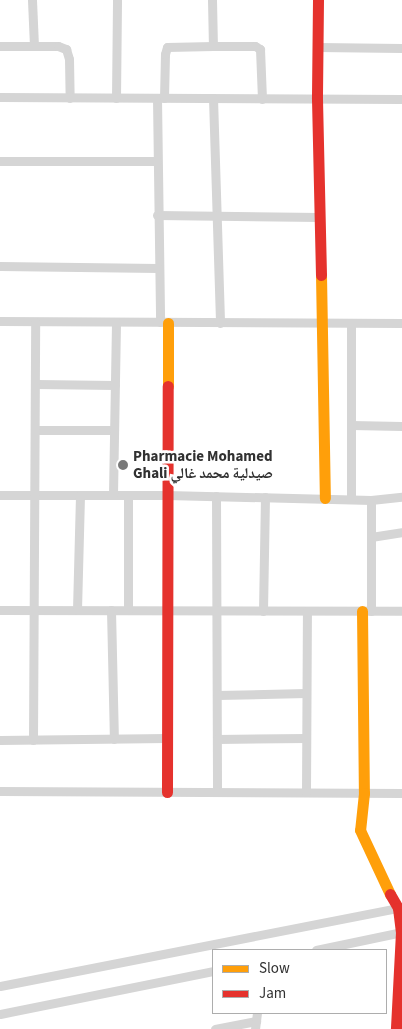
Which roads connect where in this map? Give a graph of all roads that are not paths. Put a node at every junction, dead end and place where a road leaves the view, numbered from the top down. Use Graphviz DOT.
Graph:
graph roads {
  1 [pos="32,0"];
  2 [pos="117,0"];
  3 [pos="212,0"];
  4 [pos="318,0"];
  5 [pos="0,46"];
  6 [pos="34,46"];
  7 [pos="213,46"];
  8 [pos="317,46"];
  9 [pos="402,48"];
  10 [pos="0,97"];
  11 [pos="70,98"];
  12 [pos="116,98"];
  13 [pos="160,98"];
  14 [pos="213,98"];
  15 [pos="262,99"];
  16 [pos="317,99"];
  17 [pos="402,99"];
  18 [pos="0,161"];
  19 [pos="157,161"];
  20 [pos="157,215"];
  21 [pos="216,216"];
  22 [pos="319,217"];
  23 [pos="0,266"];
  24 [pos="158,268"];
  25 [pos="0,321"];
  26 [pos="35,322"];
  27 [pos="116,322"];
  28 [pos="164,322"];
  29 [pos="220,323"];
  30 [pos="402,323"];
  31 [pos="321,324"];
  32 [pos="351,324"];
  33 [pos="36,384"];
  34 [pos="115,384"];
  35 [pos="351,425"];
  36 [pos="402,426"];
  37 [pos="36,430"];
  38 [pos="114,430"];
  39 [pos="0,495"];
  40 [pos="35,495"];
  41 [pos="80,495"];
  42 [pos="113,495"];
  43 [pos="128,495"];
  44 [pos="167,495"];
  45 [pos="216,496"];
  46 [pos="265,497"];
  47 [pos="402,497"];
  48 [pos="325,498"];
  49 [pos="350,499"];
  50 [pos="371,500"];
  51 [pos="402,532"];
  52 [pos="371,537"];
  53 [pos="0,610"];
  54 [pos="34,610"];
  55 [pos="77,610"];
  56 [pos="111,610"];
  57 [pos="128,610"];
  58 [pos="167,610"];
  59 [pos="216,610"];
  60 [pos="264,610"];
  61 [pos="307,611"];
  62 [pos="366,611"];
  63 [pos="402,611"];
  64 [pos="306,693"];
  65 [pos="217,695"];
  66 [pos="167,738"];
  67 [pos="306,738"];
  68 [pos="114,739"];
  69 [pos="217,739"];
  70 [pos="0,740"];
  71 [pos="33,740"];
  72 [pos="0,791"];
  73 [pos="167,792"];
  74 [pos="217,792"];
  75 [pos="306,792"];
  76 [pos="364,793"];
  77 [pos="402,793"];
  78 [pos="400,908"];
  79 [pos="402,932"];
  80 [pos="321,949"];
  81 [pos="212,971"];
  82 [pos="0,986"];
  83 [pos="0,1014"];
  84 [pos="256,1021"];
  85 [pos="215,1029"];
  86 [pos="396,1029"];
  1 -- 6 [label="street"];
  2 -- 12 [label="street"];
  3 -- 7 [label="street"];
  4 -- 8 [label="street"];
  5 -- 6 [label="street"];
  6 -- 11 [label="street"];
  7 -- 13 [label="street"];
  7 -- 15 [label="street"];
  8 -- 9 [label="street"];
  8 -- 16 [label="street"];
  10 -- 11 [label="street"];
  11 -- 12 [label="street"];
  12 -- 13 [label="street"];
  13 -- 14 [label="street"];
  13 -- 19 [label="street"];
  14 -- 15 [label="street"];
  14 -- 21 [label="street"];
  15 -- 16 [label="street"];
  16 -- 17 [label="street"];
  16 -- 22 [label="street"];
  18 -- 19 [label="street"];
  19 -- 20 [label="street"];
  20 -- 21 [label="street"];
  20 -- 24 [label="street"];
  21 -- 22 [label="street"];
  21 -- 29 [label="street"];
  22 -- 31 [label="street"];
  23 -- 24 [label="street"];
  24 -- 28 [label="street"];
  25 -- 26 [label="street"];
  26 -- 27 [label="street"];
  26 -- 33 [label="street"];
  27 -- 28 [label="street"];
  27 -- 34 [label="street"];
  28 -- 29 [label="street"];
  28 -- 44 [label="street"];
  29 -- 31 [label="street"];
  30 -- 32 [label="street"];
  31 -- 32 [label="street"];
  31 -- 48 [label="street"];
  32 -- 35 [label="street"];
  33 -- 34 [label="street"];
  33 -- 37 [label="street"];
  34 -- 38 [label="street"];
  35 -- 36 [label="street"];
  35 -- 49 [label="street"];
  37 -- 38 [label="street"];
  37 -- 40 [label="street"];
  38 -- 42 [label="street"];
  39 -- 40 [label="street"];
  40 -- 41 [label="street"];
  40 -- 54 [label="street"];
  41 -- 42 [label="street"];
  41 -- 55 [label="street"];
  42 -- 43 [label="street"];
  43 -- 44 [label="street"];
  43 -- 57 [label="street"];
  44 -- 45 [label="street"];
  44 -- 58 [label="street"];
  45 -- 46 [label="street"];
  45 -- 59 [label="street"];
  46 -- 48 [label="street"];
  46 -- 60 [label="street"];
  47 -- 50 [label="street"];
  48 -- 49 [label="street"];
  49 -- 50 [label="street"];
  50 -- 52 [label="street"];
  51 -- 52 [label="street"];
  52 -- 62 [label="street"];
  53 -- 54 [label="street"];
  54 -- 55 [label="street"];
  54 -- 71 [label="street"];
  55 -- 56 [label="street"];
  56 -- 57 [label="street"];
  56 -- 68 [label="street"];
  57 -- 58 [label="street"];
  58 -- 59 [label="street"];
  58 -- 66 [label="street"];
  59 -- 60 [label="street"];
  59 -- 65 [label="street"];
  60 -- 61 [label="street"];
  61 -- 62 [label="street"];
  61 -- 64 [label="street"];
  62 -- 63 [label="street"];
  62 -- 76 [label="street"];
  64 -- 65 [label="street"];
  64 -- 67 [label="street"];
  65 -- 69 [label="street"];
  66 -- 68 [label="street"];
  66 -- 73 [label="street"];
  67 -- 69 [label="street"];
  67 -- 75 [label="street"];
  68 -- 71 [label="street"];
  69 -- 74 [label="street"];
  70 -- 71 [label="street"];
  72 -- 73 [label="street"];
  73 -- 74 [label="street"];
  74 -- 75 [label="street"];
  75 -- 76 [label="street"];
  76 -- 77 [label="street"];
  76 -- 78 [label="street"];
  78 -- 79 [label="street"];
  78 -- 82 [label="street"];
  79 -- 80 [label="street"];
  79 -- 86 [label="street"];
  81 -- 83 [label="street"];
  84 -- 85 [label="street"];
}
